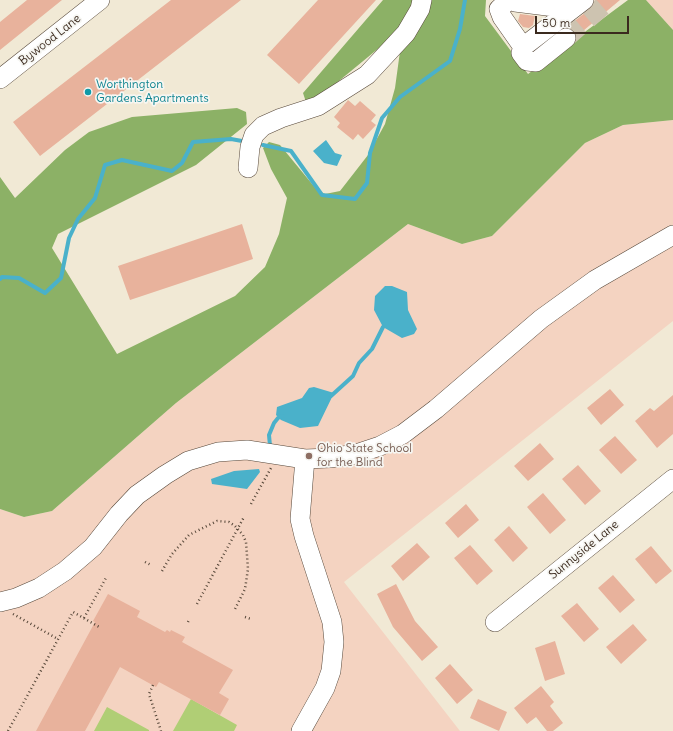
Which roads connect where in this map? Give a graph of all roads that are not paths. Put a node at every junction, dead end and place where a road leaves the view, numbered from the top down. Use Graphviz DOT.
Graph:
graph roads {
  1 [pos="100,0"];
  2 [pos="422,0"];
  3 [pos="509,0"];
  4 [pos="514,0"];
  5 [pos="564,0"];
  6 [pos="584,0"];
  7 [pos="545,29"];
  8 [pos="523,47"];
  9 [pos="0,79"];
  10 [pos="248,168"];
  11 [pos="673,235"];
  12 [pos="305,459"];
  13 [pos="673,479"];
  14 [pos="5,607"];
  15 [pos="495,622"];
  16 [pos="302,731"];
  1 -- 9 [label="street, Bywood Lane"];
  2 -- 10 [label="street"];
  3 -- 8 [label="street"];
  4 -- 5 [label="street"];
  6 -- 7 [label="street"];
  7 -- 8 [label="street"];
  7 -- 8 [label="street"];
  11 -- 12 [label="street"];
  12 -- 14 [label="street"];
  12 -- 16 [label="street"];
  13 -- 15 [label="street, Sunnyside Lane"];
}
